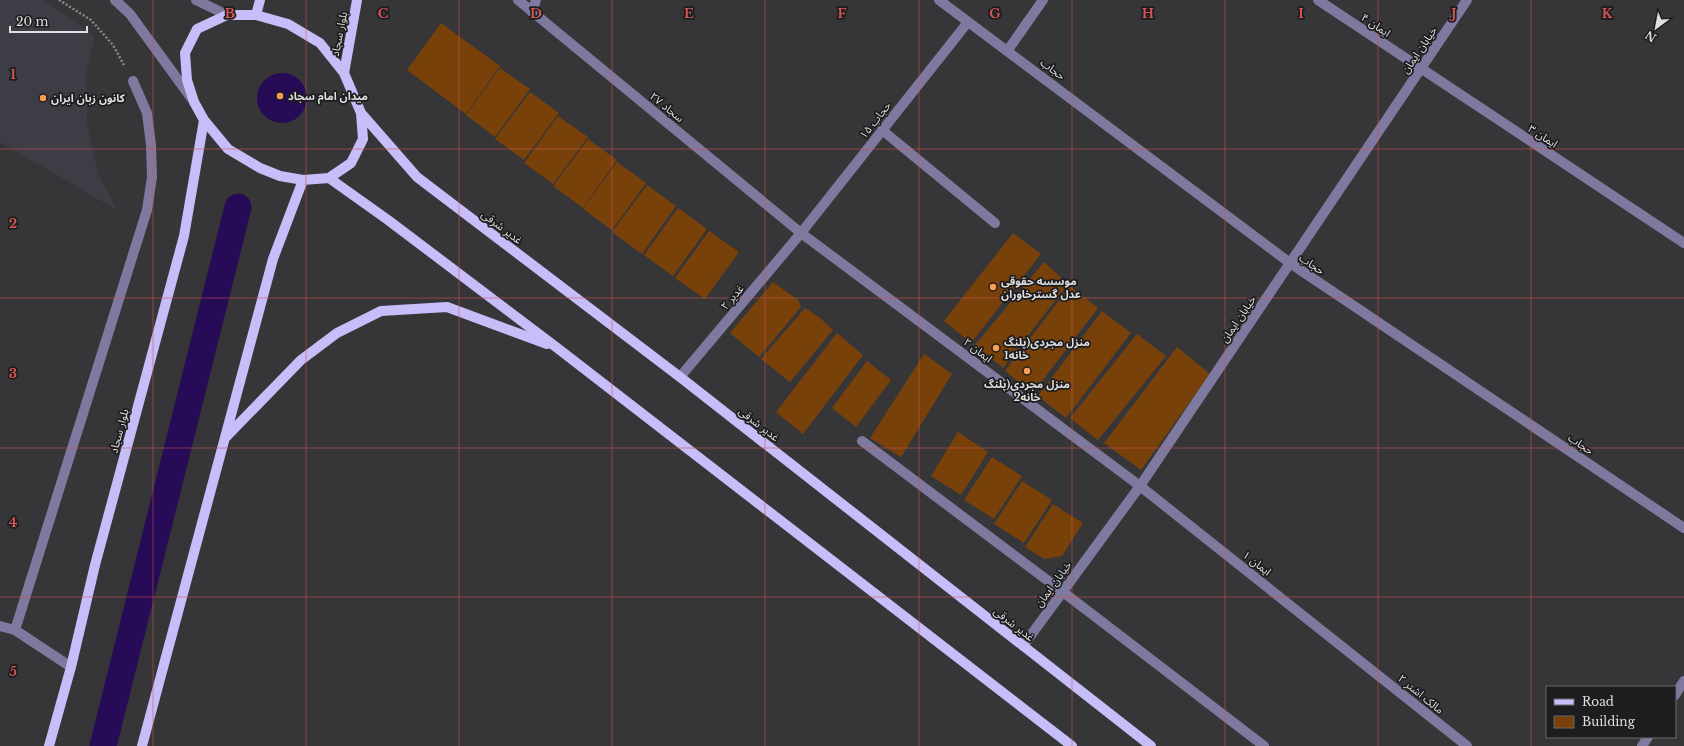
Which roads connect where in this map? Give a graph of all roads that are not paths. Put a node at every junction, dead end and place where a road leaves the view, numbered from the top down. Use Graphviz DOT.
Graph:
graph roads {
  1 [pos="115,0"];
  2 [pos="196,0"];
  3 [pos="260,0"];
  4 [pos="357,0"];
  5 [pos="518,0"];
  6 [pos="536,0"];
  7 [pos="939,0"];
  8 [pos="1043,0"];
  9 [pos="1318,0"];
  10 [pos="1467,0"];
  11 [pos="532,12"];
  12 [pos="227,15"];
  13 [pos="256,15"];
  14 [pos="968,22"];
  15 [pos="1008,50"];
  16 [pos="1420,69"];
  17 [pos="344,73"];
  18 [pos="133,81"];
  19 [pos="194,102"];
  20 [pos="361,113"];
  21 [pos="204,120"];
  22 [pos="882,130"];
  23 [pos="329,178"];
  24 [pos="303,180"];
  25 [pos="995,223"];
  26 [pos="801,233"];
  27 [pos="1684,243"];
  28 [pos="1290,263"];
  29 [pos="556,348"];
  30 [pos="680,377"];
  31 [pos="224,438"];
  32 [pos="862,441"];
  33 [pos="1140,486"];
  34 [pos="1684,528"];
  35 [pos="1063,592"];
  36 [pos="0,626"];
  37 [pos="16,630"];
  38 [pos="1023,646"];
  39 [pos="1360,660"];
  40 [pos="71,667"];
  41 [pos="1684,681"];
  42 [pos="1676,693"];
  43 [pos="49,746"];
  44 [pos="142,746"];
  45 [pos="1072,746"];
  46 [pos="1151,746"];
  47 [pos="1264,746"];
  48 [pos="1467,746"];
  1 -- 19 [label="street"];
  2 -- 12 [label="street"];
  3 -- 13 [label="main road"];
  4 -- 17 [label="main road, بلوار سجاد"];
  5 -- 11 [label="street, سجاد ۲۷"];
  6 -- 11 [label="street"];
  7 -- 14 [label="street, حجاب"];
  8 -- 15 [label="street"];
  9 -- 16 [label="street, ایمان ۴"];
  10 -- 16 [label="street, خیابان ایمان"];
  11 -- 26 [label="street, سجاد ۲۷"];
  12 -- 13 [label="main road"];
  12 -- 19 [label="main road"];
  13 -- 17 [label="main road"];
  14 -- 15 [label="street, حجاب"];
  14 -- 22 [label="street, حجاب ۱۵"];
  15 -- 28 [label="street, حجاب"];
  16 -- 27 [label="street, ایمان ۳"];
  16 -- 28 [label="street, خیابان ایمان"];
  17 -- 20 [label="main road"];
  18 -- 37 [label="street"];
  19 -- 21 [label="main road"];
  20 -- 23 [label="main road"];
  20 -- 30 [label="main road, غدیر شرقی"];
  21 -- 24 [label="main road"];
  21 -- 40 [label="main road, بلوار سجاد"];
  22 -- 25 [label="street"];
  22 -- 26 [label="street, حجاب ۱۵"];
  23 -- 24 [label="main road"];
  23 -- 29 [label="main road"];
  24 -- 31 [label="main road"];
  26 -- 30 [label="street, غدیر ۲"];
  26 -- 33 [label="street, ایمان ۲"];
  28 -- 33 [label="street, خیابان ایمان"];
  28 -- 34 [label="street, حجاب"];
  29 -- 31 [label="main road"];
  29 -- 45 [label="main road"];
  30 -- 38 [label="main road, غدیر شرقی"];
  31 -- 44 [label="main road"];
  32 -- 35 [label="street"];
  33 -- 35 [label="street, خیابان ایمان"];
  33 -- 39 [label="street, ایمان ۱"];
  35 -- 38 [label="street, خیابان ایمان"];
  35 -- 47 [label="street"];
  36 -- 37 [label="street"];
  37 -- 40 [label="street"];
  38 -- 46 [label="main road, غدیر شرقی"];
  39 -- 48 [label="street, مالک اشتر ۲"];
  40 -- 43 [label="main road, بلوار سجاد"];
  41 -- 42 [label="street"];
}
